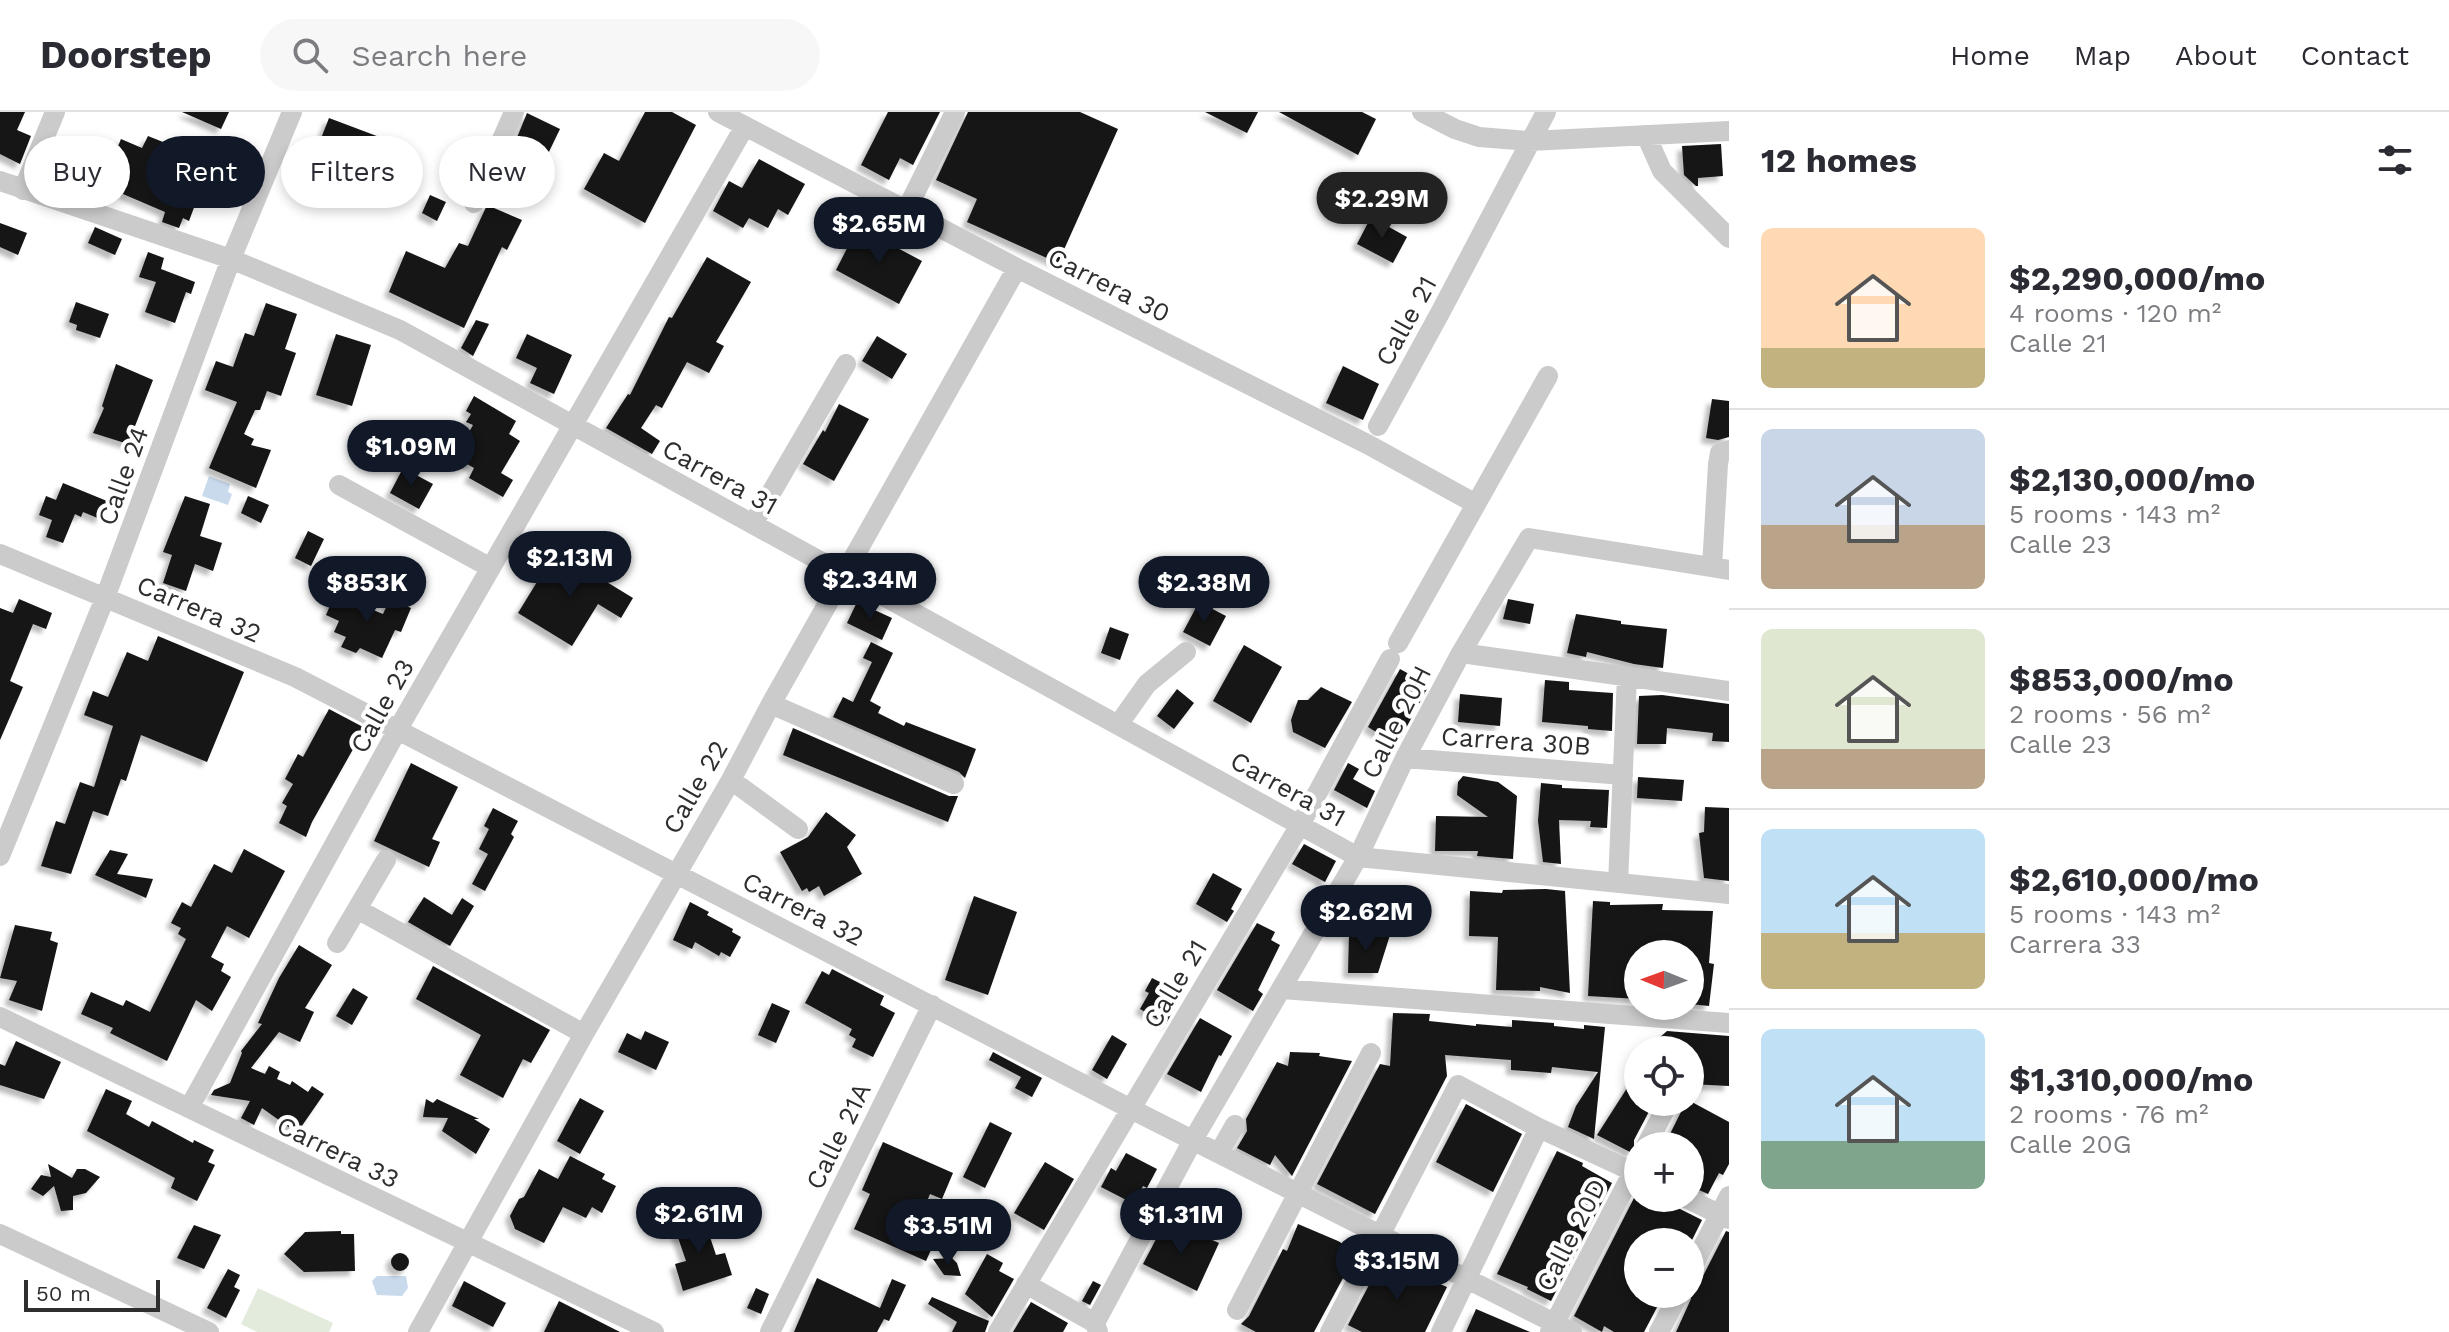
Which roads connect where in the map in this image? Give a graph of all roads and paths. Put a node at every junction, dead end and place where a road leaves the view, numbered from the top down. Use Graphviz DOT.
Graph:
graph roads {
  1 [pos="55,112"];
  2 [pos="292,112"];
  3 [pos="514,112"];
  4 [pos="718,112"];
  5 [pos="955,112"];
  6 [pos="1422,112"];
  7 [pos="1546,112"];
  8 [pos="745,126"];
  9 [pos="1729,131"];
  10 [pos="1646,135"];
  11 [pos="503,136"];
  12 [pos="1530,141"];
  13 [pos="0,181"];
  14 [pos="23,190"];
  15 [pos="907,209"];
  16 [pos="1729,238"];
  17 [pos="231,259"];
  18 [pos="1017,268"];
  19 [pos="846,364"];
  20 [pos="1548,376"];
  21 [pos="574,426"];
  22 [pos="1378,426"];
  23 [pos="1729,450"];
  24 [pos="339,485"];
  25 [pos="1476,504"];
  26 [pos="753,524"];
  27 [pos="0,554"];
  28 [pos="491,568"];
  29 [pos="1721,569"];
  30 [pos="845,575"];
  31 [pos="105,598"];
  32 [pos="1186,652"];
  33 [pos="1461,653"];
  34 [pos="1627,676"];
  35 [pos="1729,691"];
  36 [pos="771,704"];
  37 [pos="1118,725"];
  38 [pos="398,729"];
  39 [pos="1405,758"];
  40 [pos="1623,775"];
  41 [pos="731,780"];
  42 [pos="954,784"];
  43 [pos="1300,825"];
  44 [pos="798,829"];
  45 [pos="0,856"];
  46 [pos="1358,857"];
  47 [pos="386,860"];
  48 [pos="676,872"];
  49 [pos="1618,883"];
  50 [pos="1729,894"];
  51 [pos="357,909"];
  52 [pos="337,943"];
  53 [pos="1282,989"];
  54 [pos="932,1005"];
  55 [pos="0,1017"];
  56 [pos="1729,1023"];
  57 [pos="584,1034"];
  58 [pos="1371,1053"];
  59 [pos="189,1108"];
  60 [pos="1131,1109"];
  61 [pos="1235,1125"];
  62 [pos="1539,1128"];
  63 [pos="1193,1140"];
  64 [pos="1219,1153"];
  65 [pos="1624,1164"];
  66 [pos="1299,1194"];
  67 [pos="1624,1194"];
  68 [pos="1729,1196"];
  69 [pos="1704,1207"];
  70 [pos="1724,1217"];
  71 [pos="0,1234"];
  72 [pos="1380,1235"];
  73 [pos="466,1243"];
  74 [pos="1704,1249"];
  75 [pos="1467,1279"];
  76 [pos="1026,1284"];
  77 [pos="1672,1308"];
  78 [pos="1237,1310"];
  79 [pos="618,1324"];
  80 [pos="1097,1327"];
  81 [pos="1559,1329"];
  82 [pos="209,1332"];
  83 [pos="418,1332"];
  84 [pos="654,1332"];
  85 [pos="770,1332"];
  86 [pos="998,1332"];
  87 [pos="1330,1332"];
  88 [pos="1441,1332"];
  89 [pos="1659,1332"];
  1 -- 14 [label="street"];
  2 -- 17 [label="street, Calle 24"];
  3 -- 11 [label="street"];
  4 -- 8 [label="street, Carrera 30"];
  5 -- 15 [label="street"];
  6 -- 12 [label="street"];
  7 -- 12 [label="street, Calle 21"];
  8 -- 15 [label="street, Carrera 30"];
  8 -- 21 [label="street, Calle 23"];
  9 -- 10 [label="street"];
  10 -- 12 [label="street"];
  10 -- 16 [label="street"];
  12 -- 22 [label="street, Calle 21"];
  13 -- 14 [label="street, Carrera 31"];
  14 -- 17 [label="street, Carrera 31"];
  15 -- 18 [label="street, Carrera 30"];
  17 -- 21 [label="street, Carrera 31"];
  17 -- 31 [label="street, Calle 24"];
  18 -- 25 [label="street, Carrera 30"];
  18 -- 30 [label="street, Calle 22"];
  19 -- 26 [label="street"];
  20 -- 25 [label="street, Calle 21"];
  21 -- 26 [label="street, Carrera 31"];
  21 -- 28 [label="street, Calle 23"];
  23 -- 29 [label="street"];
  24 -- 28 [label="street"];
  25 -- 43 [label="street, Calle 21"];
  26 -- 30 [label="street, Carrera 31"];
  27 -- 31 [label="street, Carrera 32"];
  28 -- 38 [label="street, Calle 23"];
  29 -- 33 [label="street, Calle 20H"];
  30 -- 36 [label="street, Calle 22"];
  30 -- 37 [label="street, Carrera 31"];
  31 -- 38 [label="street, Carrera 32"];
  31 -- 45 [label="street, Calle 24"];
  32 -- 37 [label="street"];
  33 -- 34 [label="street"];
  33 -- 39 [label="street, Calle 20H"];
  34 -- 35 [label="street"];
  34 -- 40 [label="street"];
  36 -- 41 [label="street, Calle 22"];
  36 -- 42 [label="street"];
  37 -- 43 [label="street, Carrera 31"];
  38 -- 48 [label="street, Carrera 32"];
  38 -- 59 [label="street, Calle 23"];
  39 -- 40 [label="street, Carrera 30B"];
  39 -- 46 [label="street, Calle 20H"];
  40 -- 49 [label="street"];
  41 -- 44 [label="street"];
  41 -- 48 [label="street, Calle 22"];
  43 -- 46 [label="street, Carrera 31"];
  43 -- 60 [label="street, Calle 21"];
  46 -- 49 [label="street, Carrera 31"];
  46 -- 53 [label="street, Calle 20H"];
  47 -- 51 [label="street"];
  48 -- 54 [label="street, Carrera 32"];
  48 -- 57 [label="street, Calle 22"];
  49 -- 50 [label="street, Carrera 31"];
  51 -- 52 [label="street"];
  51 -- 57 [label="street"];
  53 -- 56 [label="street"];
  53 -- 63 [label="street, Calle 20H"];
  54 -- 60 [label="street, Carrera 32"];
  54 -- 85 [label="street, Calle 21A"];
  55 -- 59 [label="street, Carrera 33"];
  57 -- 73 [label="street, Calle 22"];
  58 -- 66 [label="street"];
  59 -- 73 [label="street, Carrera 33"];
  60 -- 63 [label="street, Carrera 32"];
  60 -- 76 [label="street, Calle 21"];
  61 -- 64 [label="street"];
  62 -- 65 [label="street"];
  62 -- 72 [label="street"];
  62 -- 75 [label="street"];
  63 -- 64 [label="street, Carrera 32"];
  63 -- 80 [label="street, Calle 20H"];
  64 -- 66 [label="street, Carrera 32"];
  66 -- 72 [label="street, Carrera 32"];
  66 -- 78 [label="street"];
  67 -- 81 [label="street, Calle 20D"];
  68 -- 70 [label="street"];
  69 -- 70 [label="street"];
  70 -- 74 [label="street"];
  71 -- 82 [label="street"];
  72 -- 75 [label="street, Carrera 32"];
  72 -- 87 [label="street"];
  73 -- 79 [label="street, Carrera 33"];
  73 -- 83 [label="street, Calle 22"];
  75 -- 81 [label="street, Carrera 32"];
  75 -- 88 [label="street"];
  76 -- 80 [label="street"];
  76 -- 86 [label="street, Calle 21"];
  77 -- 89 [label="street"];
  79 -- 84 [label="street, Carrera 33"];
}
